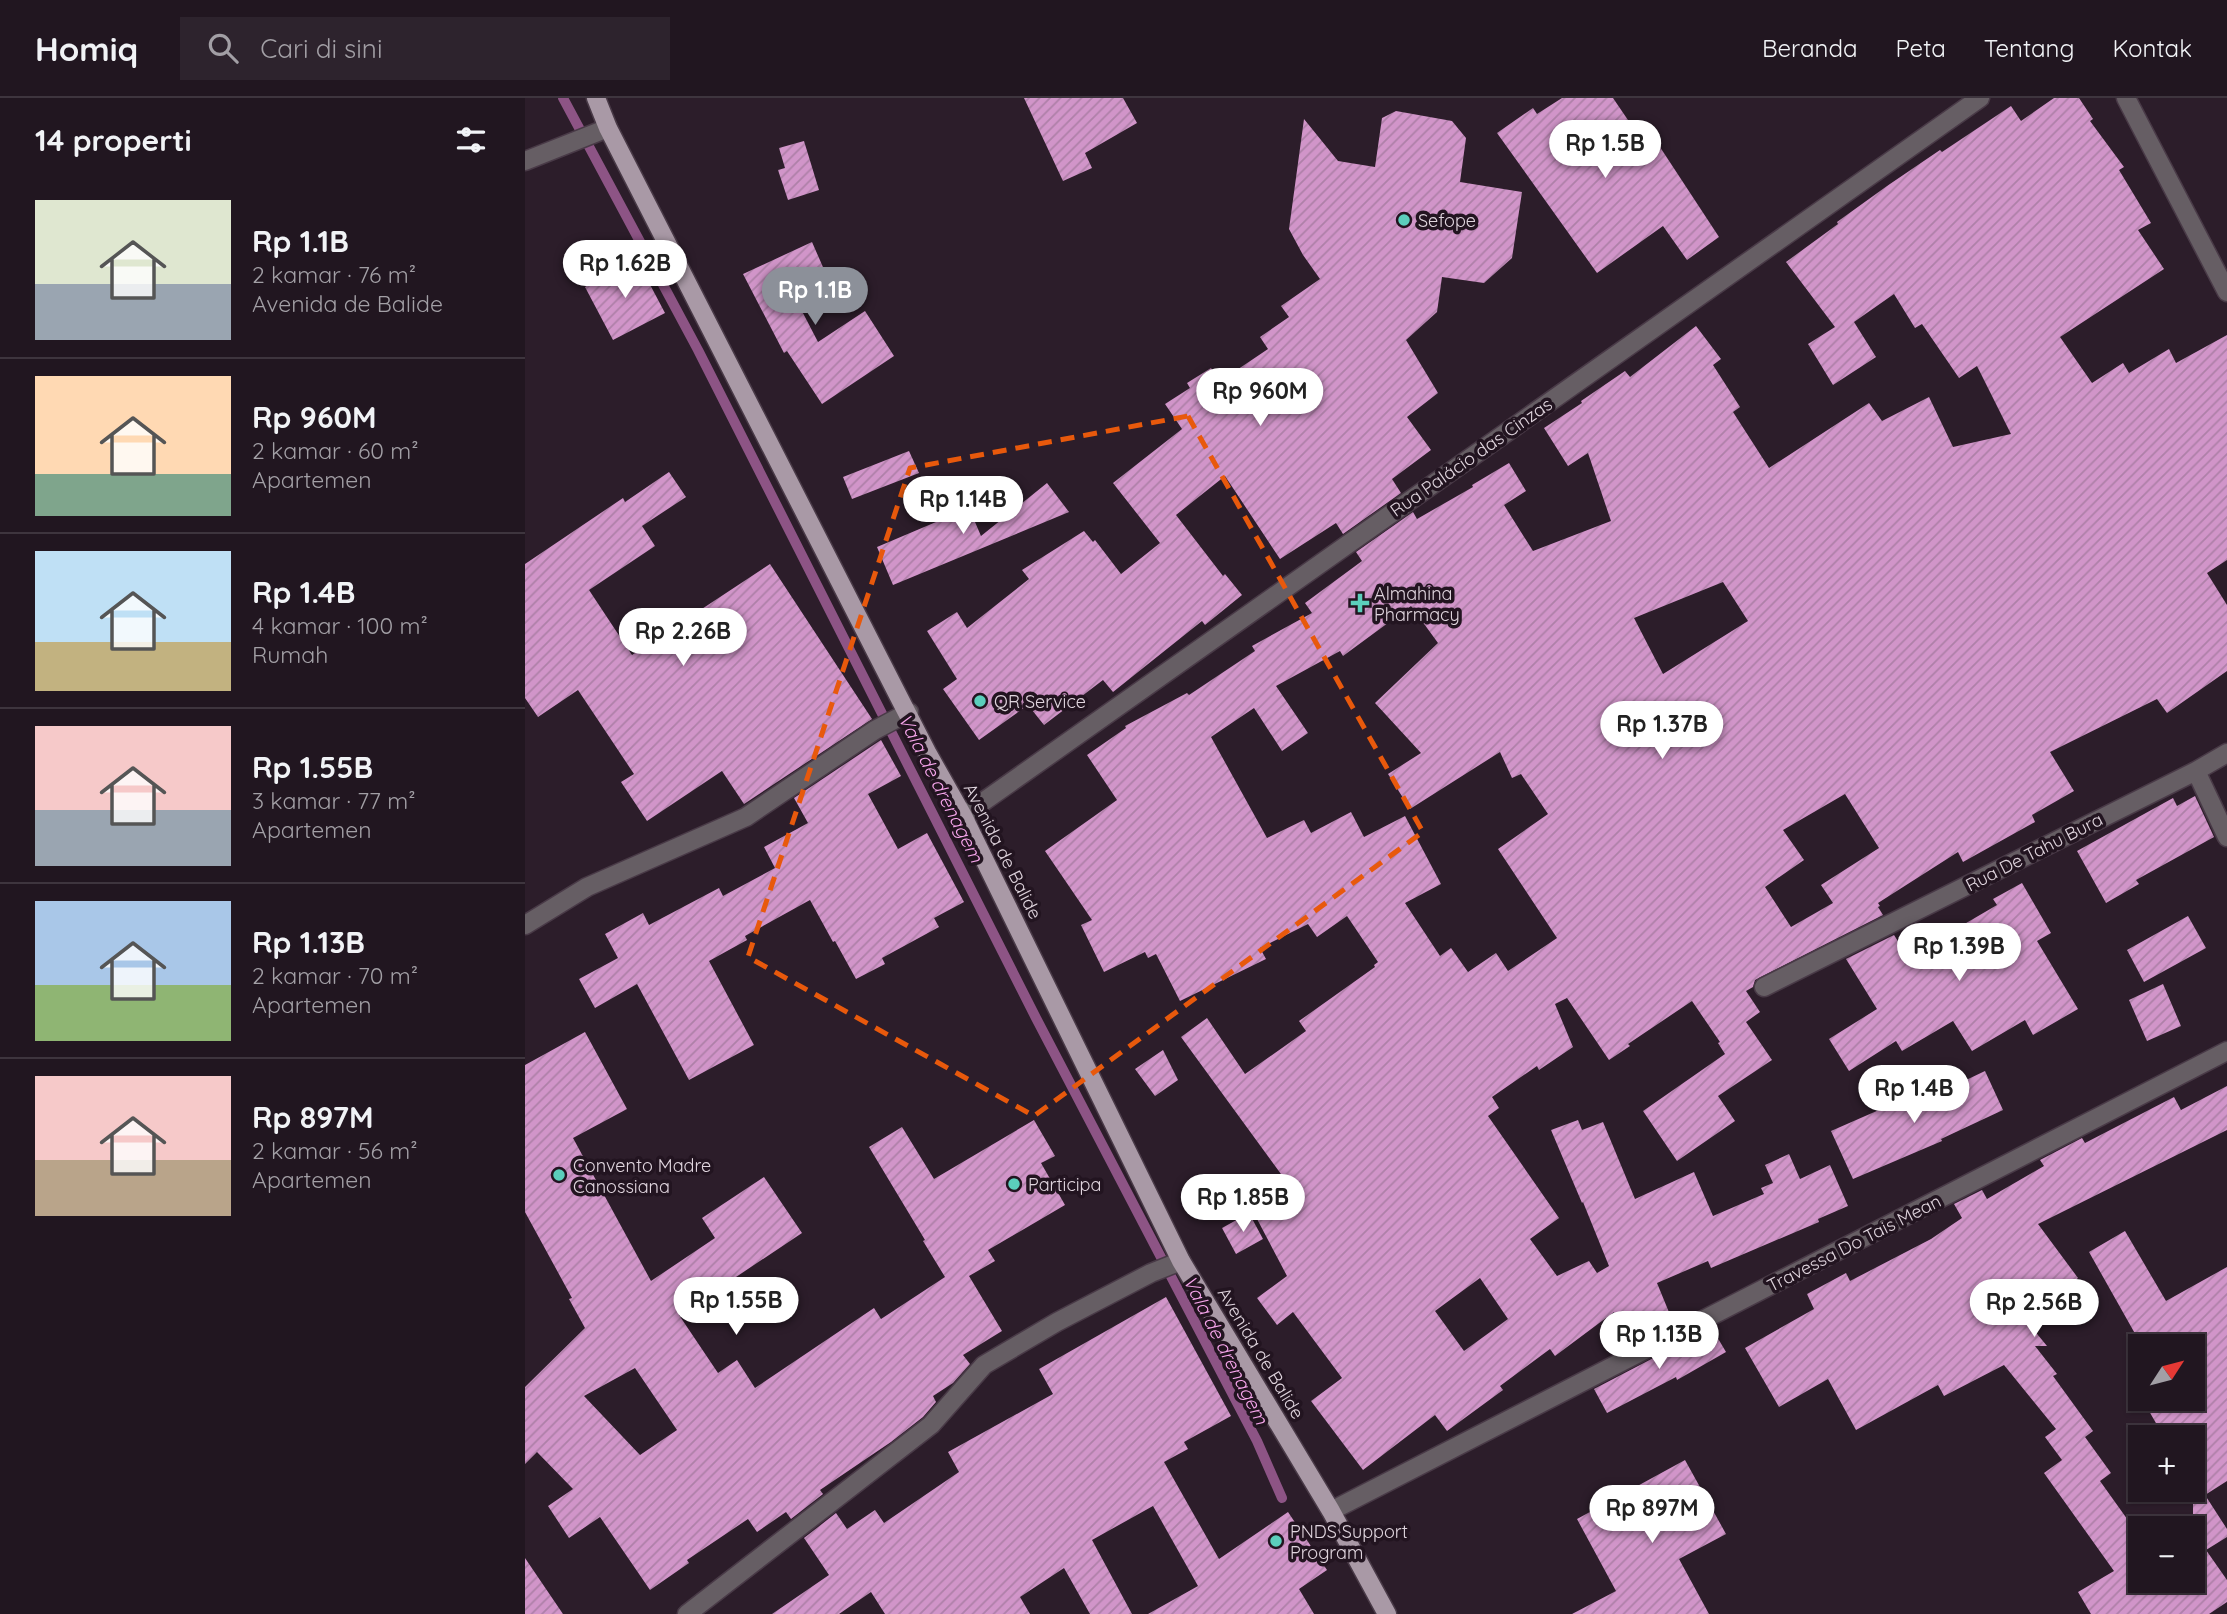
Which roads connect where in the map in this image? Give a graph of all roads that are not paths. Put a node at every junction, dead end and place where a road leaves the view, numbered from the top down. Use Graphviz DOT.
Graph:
graph roads {
  1 [pos="596,98"];
  2 [pos="1980,98"];
  3 [pos="2126,98"];
  4 [pos="608,128"];
  5 [pos="525,161"];
  6 [pos="2227,292"];
  7 [pos="903,715"];
  8 [pos="2227,753"];
  9 [pos="2196,771"];
  10 [pos="963,816"];
  11 [pos="2227,837"];
  12 [pos="525,925"];
  13 [pos="1764,987"];
  14 [pos="2227,1051"];
  15 [pos="1175,1263"];
  16 [pos="1331,1511"];
  17 [pos="687,1614"];
  18 [pos="1387,1614"];
  1 -- 4 [label="main road, Avenida de Balide"];
  2 -- 10 [label="street, Rua Palácio das Cinzas"];
  3 -- 6 [label="street"];
  4 -- 5 [label="street"];
  4 -- 7 [label="main road, Avenida de Balide"];
  7 -- 10 [label="main road, Avenida de Balide"];
  7 -- 12 [label="street"];
  8 -- 9 [label="street, Rua De Tahu Bura"];
  9 -- 11 [label="street"];
  9 -- 13 [label="street, Rua De Tahu Bura"];
  10 -- 15 [label="main road, Avenida de Balide"];
  14 -- 16 [label="street, Travessa Do Tais Mean"];
  15 -- 16 [label="main road, Avenida de Balide"];
  15 -- 17 [label="street"];
  16 -- 18 [label="main road, Avenida de Balide"];
}
